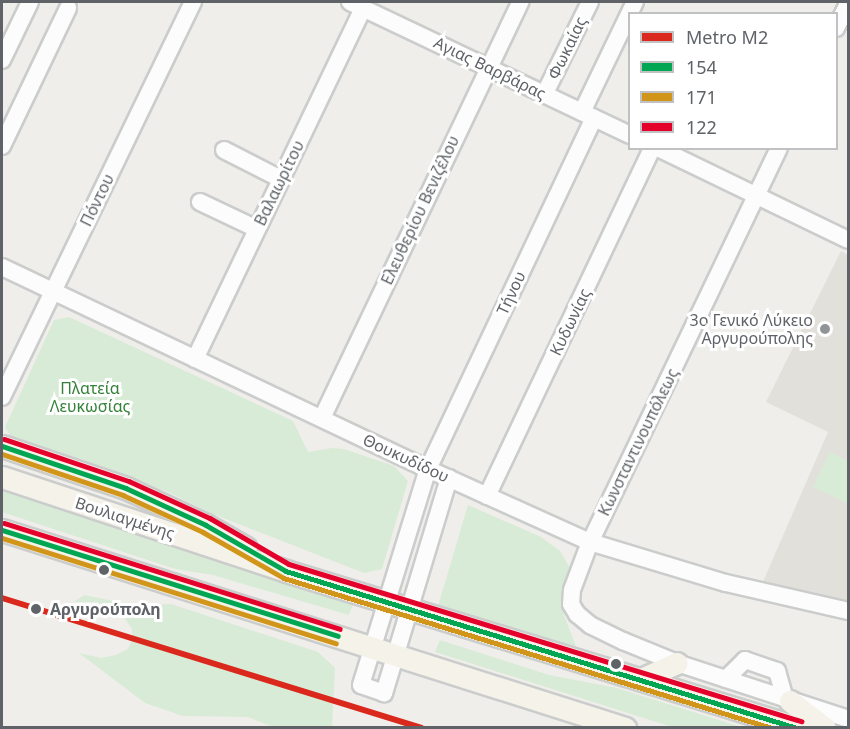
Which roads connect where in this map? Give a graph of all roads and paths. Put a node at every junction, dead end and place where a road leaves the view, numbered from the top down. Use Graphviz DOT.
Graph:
graph roads {
  1 [pos="30,2"];
  2 [pos="193,2"];
  3 [pos="520,2"];
  4 [pos="590,2"];
  5 [pos="849,3"];
  6 [pos="367,6"];
  7 [pos="68,8"];
  8 [pos="628,19"];
  9 [pos="838,26"];
  10 [pos="2,60"];
  11 [pos="488,67"];
  12 [pos="544,94"];
  13 [pos="588,115"];
  14 [pos="628,134"];
  15 [pos="2,146"];
  16 [pos="224,150"];
  17 [pos="651,150"];
  18 [pos="662,150"];
  19 [pos="778,150"];
  20 [pos="281,179"];
  21 [pos="757,196"];
  22 [pos="200,202"];
  23 [pos="257,229"];
  24 [pos="849,240"];
  25 [pos="2,267"];
  26 [pos="53,291"];
  27 [pos="195,359"];
  28 [pos="2,397"];
  29 [pos="322,418"];
  30 [pos="2,446"];
  31 [pos="428,469"];
  32 [pos="2,477"];
  33 [pos="449,478"];
  34 [pos="487,496"];
  35 [pos="2,530"];
  36 [pos="590,542"];
  37 [pos="286,571"];
  38 [pos="387,602"];
  39 [pos="410,608"];
  40 [pos="849,611"];
  41 [pos="373,647"];
  42 [pos="396,654"];
  43 [pos="677,663"];
  44 [pos="641,679"];
  45 [pos="726,679"];
  46 [pos="788,700"];
  47 [pos="849,719"];
  48 [pos="625,728"];
  49 [pos="800,728"];
  50 [pos="825,728"];
  1 -- 10 [label="street"];
  2 -- 26 [label="street, Πόντου"];
  3 -- 11 [label="street, Ελευθερίου Βενιζέλου"];
  4 -- 12 [label="street, Φωκαίας"];
  5 -- 9 [label="street"];
  6 -- 11 [label="street, Αγιας Βαρβάρας"];
  6 -- 20 [label="street, Βαλαωρίτου"];
  7 -- 15 [label="street"];
  8 -- 13 [label="street, Τήνου"];
  11 -- 12 [label="street, Αγιας Βαρβάρας"];
  11 -- 29 [label="street, Ελευθερίου Βενιζέλου"];
  12 -- 13 [label="street, Αγιας Βαρβάρας"];
  13 -- 14 [label="street, Αγιας Βαρβάρας"];
  13 -- 31 [label="street, Τήνου"];
  16 -- 20 [label="street"];
  17 -- 34 [label="street, Κυδωνίας"];
  18 -- 21 [label="street"];
  19 -- 21 [label="street, Κωνσταντινουπόλεως"];
  20 -- 23 [label="street, Βαλαωρίτου"];
  21 -- 24 [label="street"];
  21 -- 36 [label="street, Κωνσταντινουπόλεως"];
  22 -- 23 [label="street"];
  23 -- 27 [label="street, Βαλαωρίτου"];
  25 -- 26 [label="street, Θουκυδίδου"];
  26 -- 27 [label="street, Θουκυδίδου"];
  26 -- 28 [label="street, Πόντου"];
  27 -- 29 [label="street, Θουκυδίδου"];
  29 -- 31 [label="street, Θουκυδίδου"];
  30 -- 37 [label="main road"];
  31 -- 33 [label="street, Θουκυδίδου"];
  31 -- 38 [label="street, Τήνου"];
  32 -- 37 [label="main road, Βουλιαγμένης"];
  33 -- 34 [label="street, Θουκυδίδου"];
  33 -- 39 [label="street"];
  34 -- 36 [label="street, Θουκυδίδου"];
  35 -- 41 [label="main road"];
  36 -- 40 [label="street, Θουκυδίδου"];
  36 -- 43 [label="street, Κωνσταντινουπόλεως"];
  37 -- 38 [label="main road, Βουλιαγμένης"];
  38 -- 39 [label="main road, Βουλιαγμένης"];
  38 -- 41 [label="street, Τήνου"];
  39 -- 42 [label="street"];
  39 -- 44 [label="main road, Βουλιαγμένης"];
  41 -- 42 [label="main road"];
  41 -- 42 [label="street, Τήνου"];
  42 -- 48 [label="main road"];
  43 -- 44 [label="main road"];
  43 -- 45 [label="street"];
  44 -- 49 [label="main road, Βουλιαγμένης"];
  45 -- 46 [label="street"];
  45 -- 46 [label="street"];
  46 -- 47 [label="street"];
  46 -- 50 [label="main road"];
}
